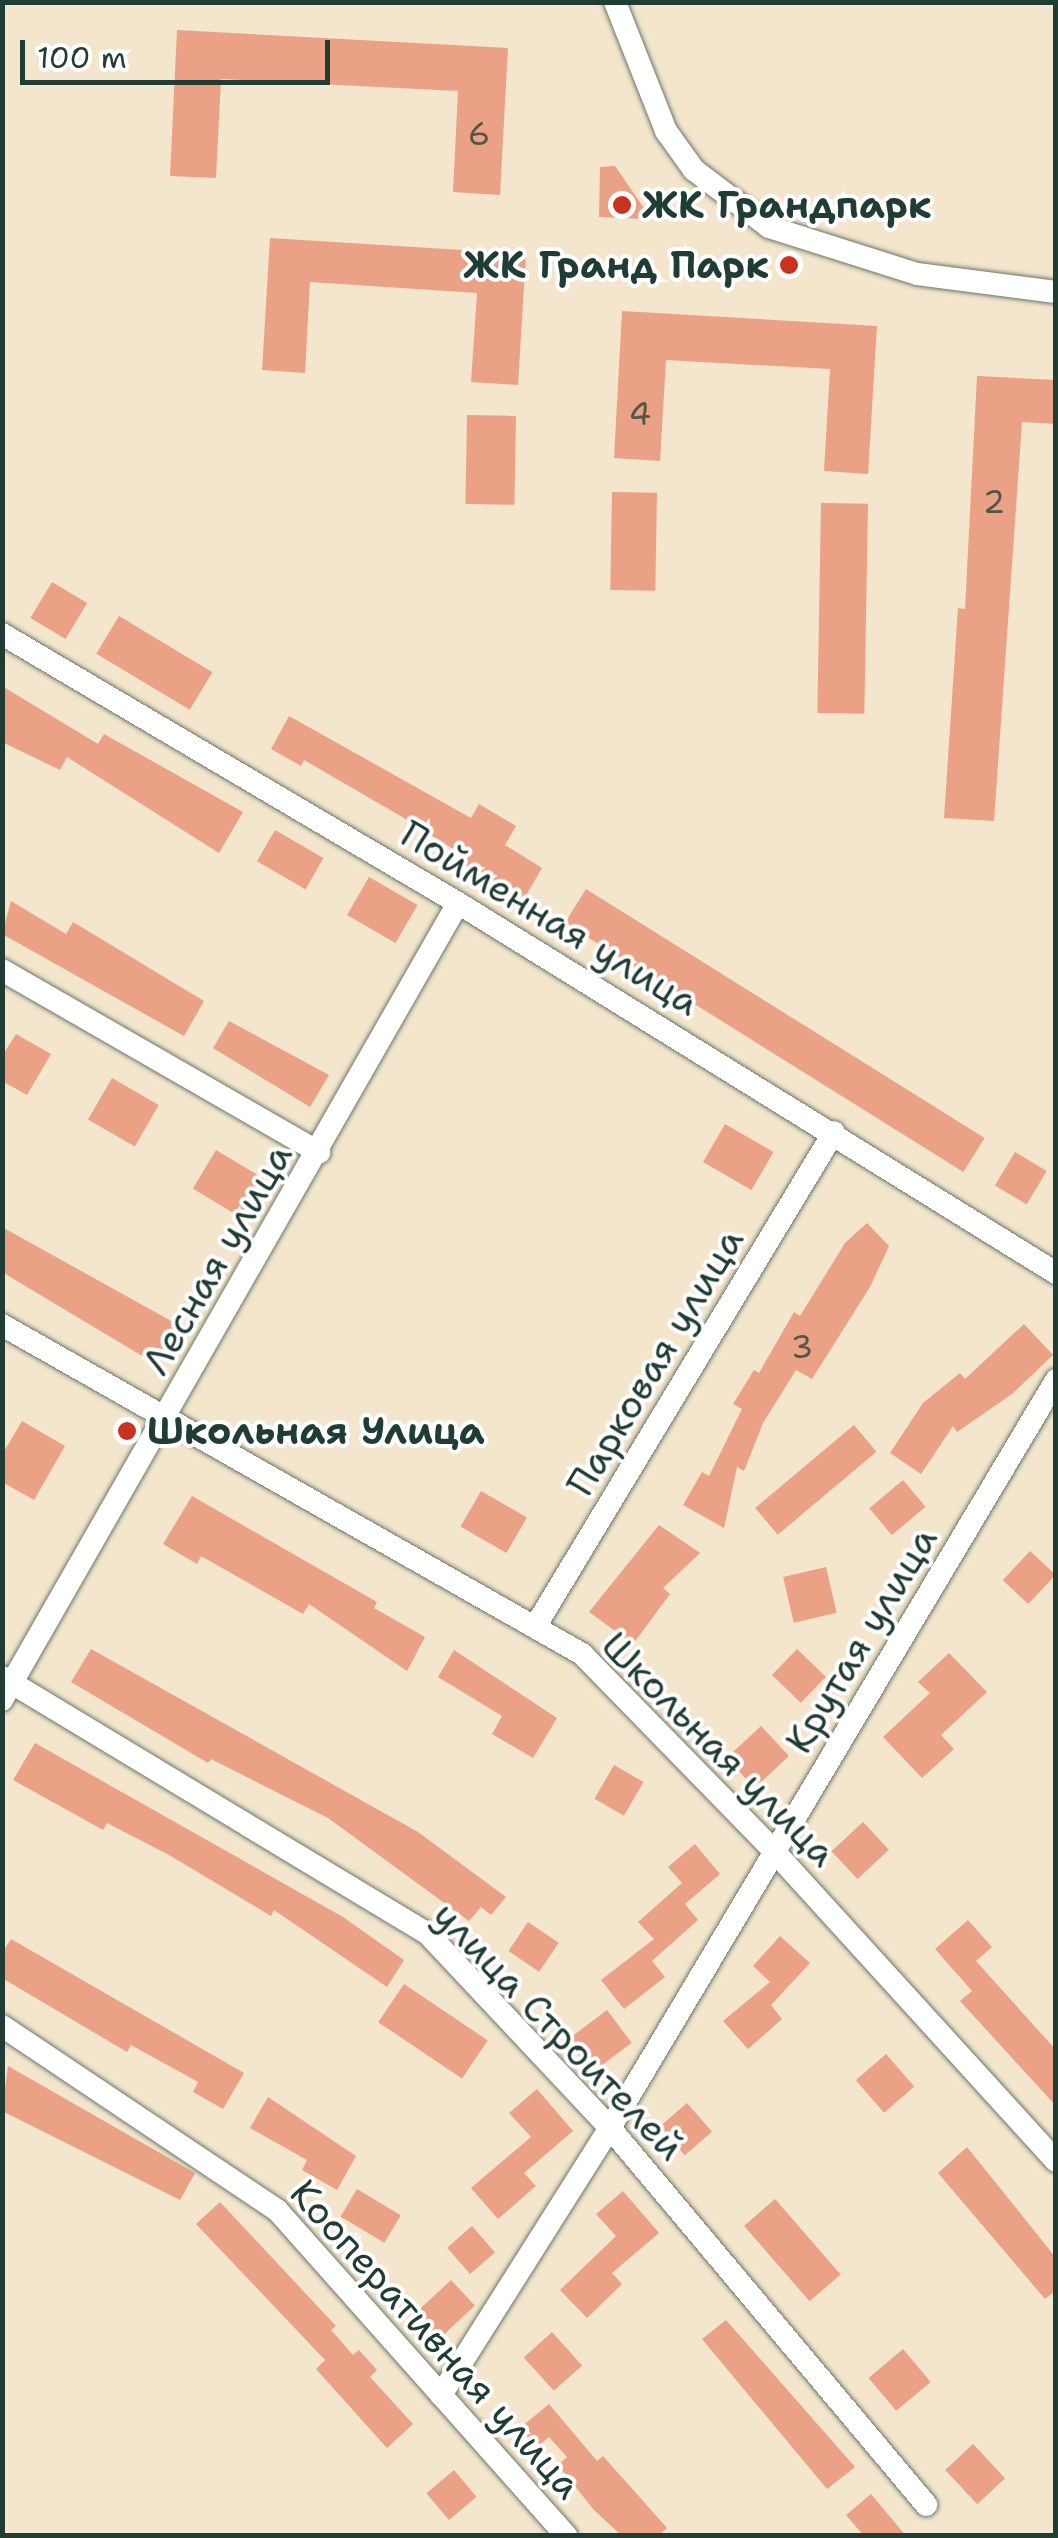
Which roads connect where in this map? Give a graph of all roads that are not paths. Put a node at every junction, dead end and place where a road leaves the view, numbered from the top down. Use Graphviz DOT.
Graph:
graph roads {
  1 [pos="615,2"];
  2 [pos="1056,292"];
  3 [pos="2,634"];
  4 [pos="458,903"];
  5 [pos="2,970"];
  6 [pos="834,1132"];
  7 [pos="319,1152"];
  8 [pos="1056,1273"];
  9 [pos="2,1325"];
  10 [pos="1056,1380"];
  11 [pos="166,1416"];
  12 [pos="535,1627"];
  13 [pos="6,1687"];
  14 [pos="774,1850"];
  15 [pos="2,2026"];
  16 [pos="610,2128"];
  17 [pos="1056,2160"];
  18 [pos="441,2395"];
  19 [pos="926,2505"];
  20 [pos="566,2536"];
  1 -- 2 [label="street"];
  3 -- 4 [label="street, Пойменная улица"];
  4 -- 6 [label="street, Пойменная улица"];
  4 -- 7 [label="street, Лесная улица"];
  5 -- 7 [label="street"];
  6 -- 8 [label="street, Пойменная улица"];
  6 -- 12 [label="street, Парковая улица"];
  7 -- 11 [label="street, Лесная улица"];
  9 -- 11 [label="street, Школьная улица"];
  10 -- 14 [label="street, Крутая улица"];
  11 -- 12 [label="street, Школьная улица"];
  11 -- 13 [label="street, Лесная улица"];
  12 -- 14 [label="street, Школьная улица"];
  13 -- 16 [label="street, улица Строителей"];
  14 -- 16 [label="street, Крутая улица"];
  14 -- 17 [label="street, Школьная улица"];
  15 -- 18 [label="street, Кооперативная улица"];
  16 -- 18 [label="street, Крутая улица"];
  16 -- 19 [label="street, улица Строителей"];
  18 -- 20 [label="street, Кооперативная улица"];
}
